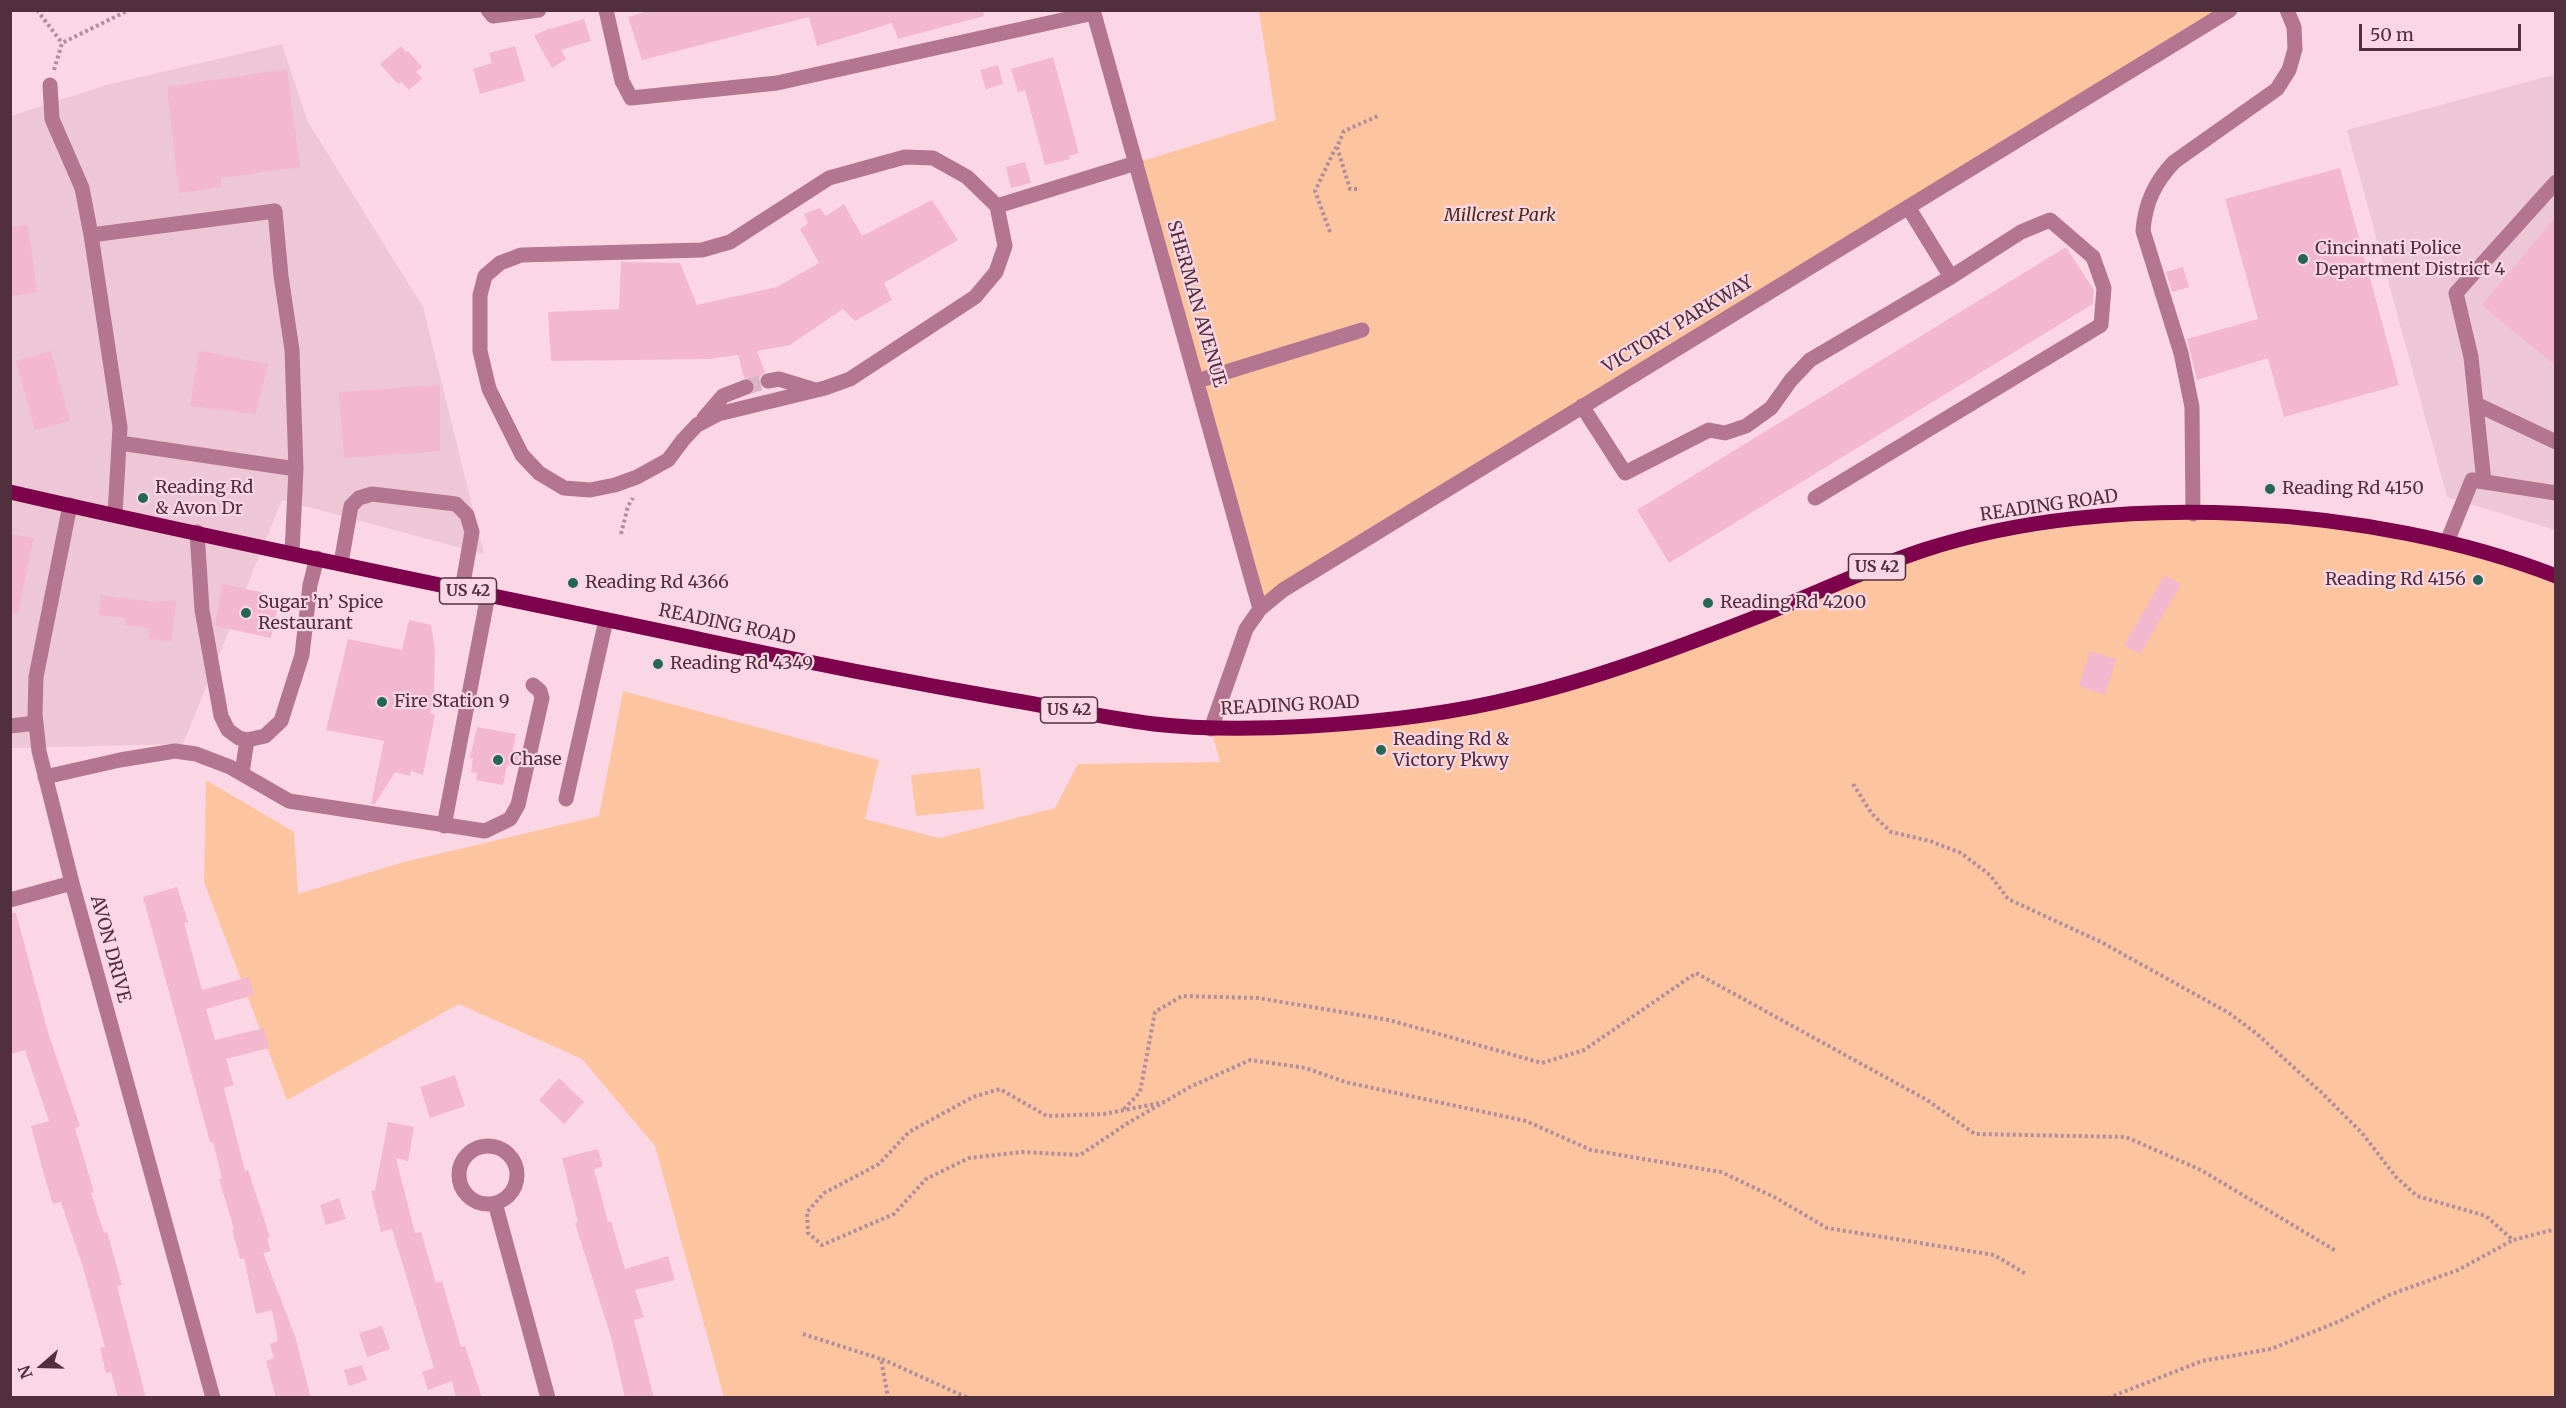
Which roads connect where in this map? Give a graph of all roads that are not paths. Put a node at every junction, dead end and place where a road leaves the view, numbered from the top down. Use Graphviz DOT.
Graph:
graph roads {
  1 [pos="488,10"];
  2 [pos="539,10"];
  3 [pos="606,10"];
  4 [pos="2230,10"];
  5 [pos="2287,10"];
  6 [pos="1094,11"];
  7 [pos="50,85"];
  8 [pos="1136,163"];
  9 [pos="2556,182"];
  10 [pos="997,206"];
  11 [pos="1908,207"];
  12 [pos="91,236"];
  13 [pos="1951,277"];
  14 [pos="1362,330"];
  15 [pos="768,381"];
  16 [pos="1197,381"];
  17 [pos="746,387"];
  18 [pos="815,390"];
  19 [pos="2476,404"];
  20 [pos="1582,406"];
  21 [pos="697,425"];
  22 [pos="2556,442"];
  23 [pos="120,443"];
  24 [pos="296,469"];
  25 [pos="2484,482"];
  26 [pos="10,492"];
  27 [pos="2556,493"];
  28 [pos="1815,498"];
  29 [pos="70,506"];
  30 [pos="2193,514"];
  31 [pos="115,515"];
  32 [pos="197,532"];
  33 [pos="2447,542"];
  34 [pos="292,553"];
  35 [pos="317,558"];
  36 [pos="341,563"];
  37 [pos="2556,576"];
  38 [pos="462,589"];
  39 [pos="488,595"];
  40 [pos="1260,609"];
  41 [pos="606,620"];
  42 [pos="533,685"];
  43 [pos="36,723"];
  44 [pos="10,726"];
  45 [pos="1211,729"];
  46 [pos="247,740"];
  47 [pos="242,773"];
  48 [pos="45,777"];
  49 [pos="566,799"];
  50 [pos="444,826"];
  51 [pos="72,883"];
  52 [pos="10,900"];
  53 [pos="495,1203"];
  54 [pos="213,1398"];
  55 [pos="548,1398"];
  1 -- 2 [label="street"];
  3 -- 6 [label="street"];
  4 -- 11 [label="street, VICTORY PARKWAY"];
  5 -- 30 [label="street"];
  6 -- 8 [label="street, SHERMAN AVENUE"];
  7 -- 12 [label="street"];
  8 -- 10 [label="street"];
  8 -- 16 [label="street, SHERMAN AVENUE"];
  9 -- 19 [label="street"];
  10 -- 18 [label="street"];
  10 -- 21 [label="street"];
  11 -- 13 [label="street"];
  11 -- 20 [label="street, VICTORY PARKWAY"];
  12 -- 23 [label="street"];
  12 -- 24 [label="street"];
  13 -- 20 [label="street"];
  13 -- 28 [label="street"];
  14 -- 16 [label="street"];
  15 -- 18 [label="street"];
  16 -- 40 [label="street, SHERMAN AVENUE"];
  17 -- 21 [label="street"];
  18 -- 21 [label="street"];
  19 -- 22 [label="street"];
  19 -- 25 [label="street"];
  20 -- 40 [label="street, VICTORY PARKWAY"];
  23 -- 24 [label="street"];
  23 -- 31 [label="street"];
  24 -- 34 [label="street"];
  25 -- 27 [label="street"];
  25 -- 33 [label="street"];
  26 -- 29 [label="main road, READING ROAD / US 42"];
  29 -- 31 [label="main road, READING ROAD / US 42"];
  29 -- 43 [label="street, AVON DRIVE"];
  30 -- 33 [label="main road, READING ROAD / US 42"];
  30 -- 45 [label="main road, READING ROAD / US 42"];
  31 -- 32 [label="main road, READING ROAD / US 42"];
  32 -- 34 [label="main road, READING ROAD / US 42"];
  32 -- 46 [label="street"];
  33 -- 37 [label="main road, READING ROAD / US 42"];
  34 -- 35 [label="main road, READING ROAD / US 42"];
  35 -- 36 [label="main road, READING ROAD / US 42"];
  35 -- 46 [label="street"];
  36 -- 38 [label="main road, READING ROAD / US 42"];
  36 -- 38 [label="street"];
  38 -- 39 [label="main road, READING ROAD / US 42"];
  39 -- 41 [label="main road, READING ROAD / US 42"];
  39 -- 50 [label="street"];
  40 -- 45 [label="street, VICTORY PARKWAY"];
  41 -- 45 [label="main road, READING ROAD / US 42"];
  41 -- 49 [label="street"];
  42 -- 50 [label="street"];
  43 -- 44 [label="street"];
  43 -- 48 [label="street, AVON DRIVE"];
  46 -- 47 [label="street"];
  47 -- 48 [label="street"];
  47 -- 50 [label="street"];
  48 -- 51 [label="street, AVON DRIVE"];
  51 -- 52 [label="street"];
  51 -- 54 [label="street, AVON DRIVE"];
  53 -- 55 [label="street"];
}
